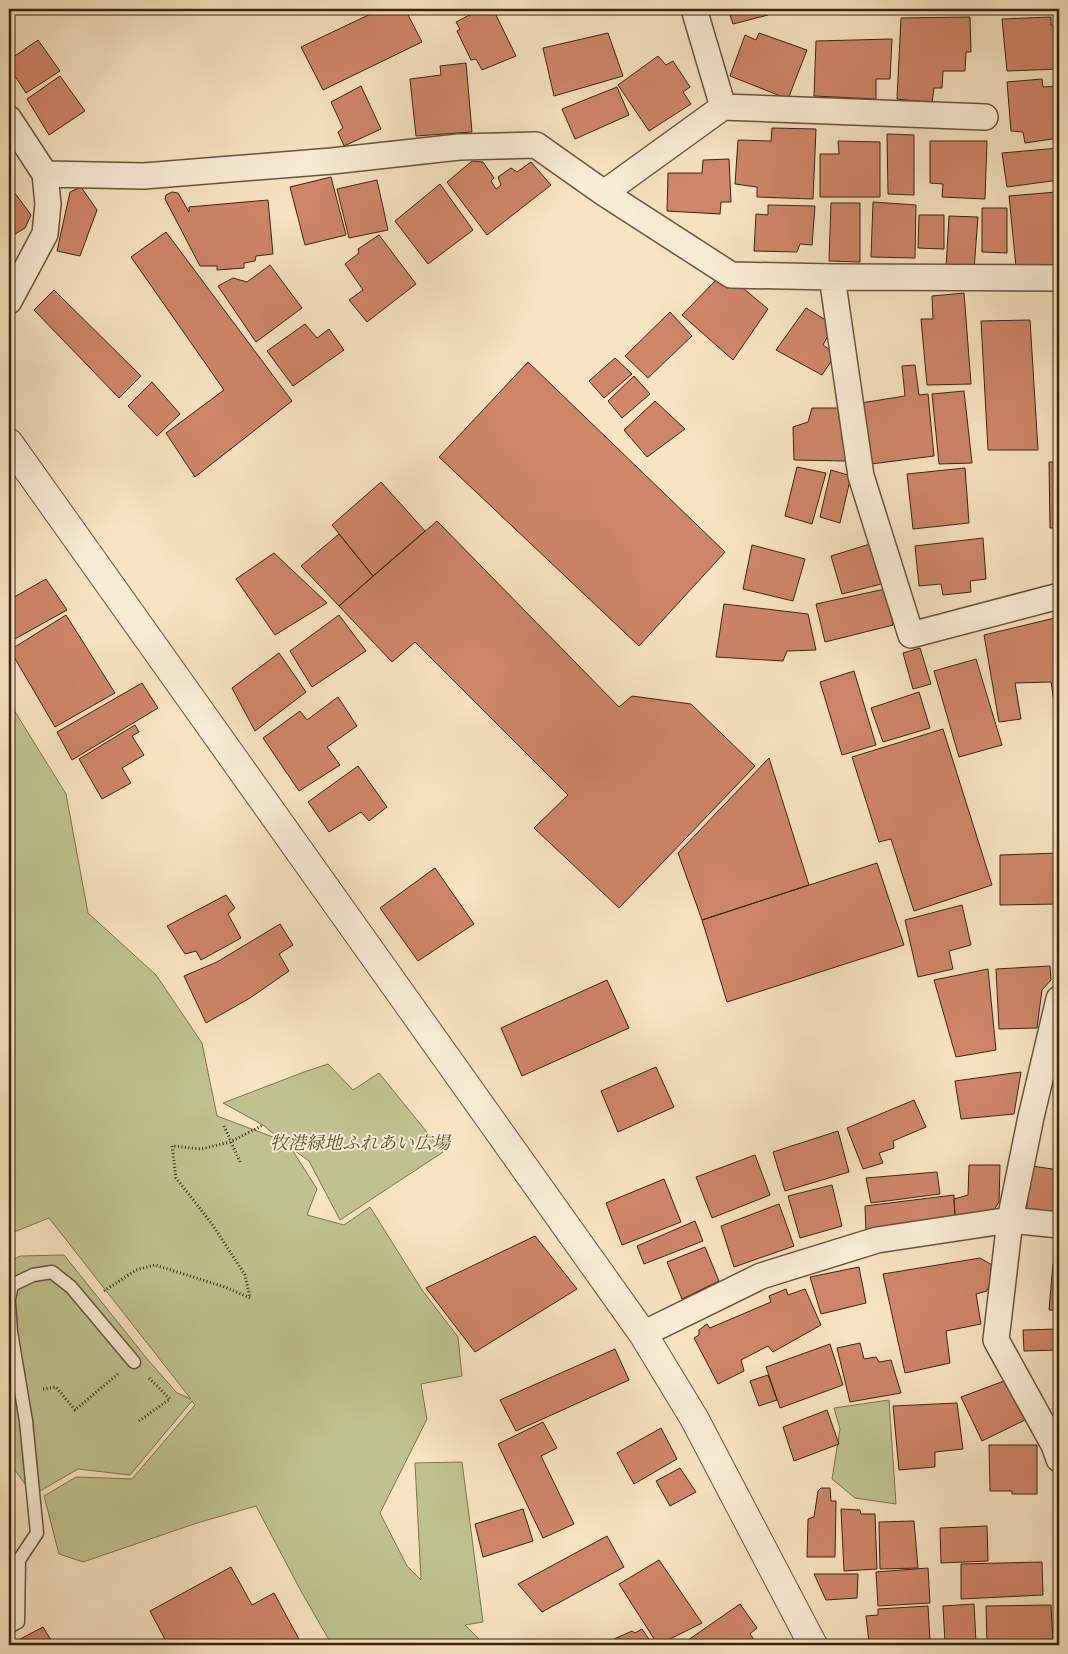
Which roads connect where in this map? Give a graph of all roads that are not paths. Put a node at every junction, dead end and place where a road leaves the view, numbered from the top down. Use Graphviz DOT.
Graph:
graph roads {
  1 [pos="694,9"];
  2 [pos="723,108"];
  3 [pos="985,117"];
  4 [pos="9,120"];
  5 [pos="45,174"];
  6 [pos="604,192"];
  7 [pos="832,277"];
  8 [pos="1059,278"];
  9 [pos="9,301"];
  10 [pos="9,443"];
  11 [pos="1059,596"];
  12 [pos="1059,1000"];
  13 [pos="1010,1220"];
  14 [pos="1059,1226"];
  15 [pos="9,1299"];
  16 [pos="9,1303"];
  17 [pos="643,1334"];
  18 [pos="134,1362"];
  19 [pos="1059,1459"];
  20 [pos="9,1627"];
  21 [pos="814,1645"];
  1 -- 2 [label="street"];
  2 -- 3 [label="street"];
  2 -- 6 [label="street"];
  4 -- 5 [label="street"];
  5 -- 6 [label="street"];
  5 -- 9 [label="street"];
  6 -- 7 [label="street"];
  7 -- 8 [label="street"];
  7 -- 11 [label="street"];
  10 -- 17 [label="street"];
  12 -- 13 [label="street"];
  13 -- 14 [label="street"];
  13 -- 17 [label="street"];
  13 -- 19 [label="street"];
  15 -- 18 [label="lane"];
  16 -- 20 [label="lane"];
  17 -- 21 [label="street"];
}
